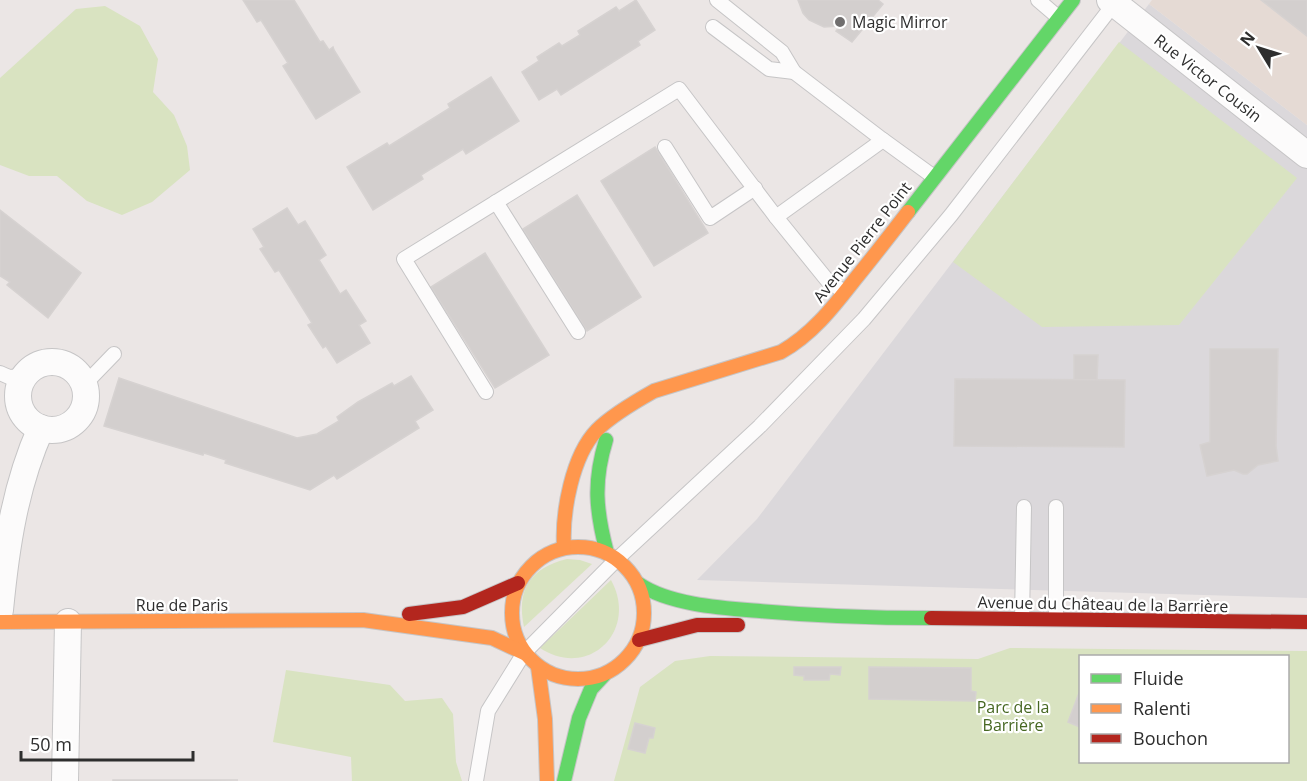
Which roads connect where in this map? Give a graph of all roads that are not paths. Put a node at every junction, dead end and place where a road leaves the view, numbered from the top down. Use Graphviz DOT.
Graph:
graph roads {
  1 [pos="717,0"];
  2 [pos="1038,0"];
  3 [pos="1073,0"];
  4 [pos="1114,1"];
  5 [pos="1059,18"];
  6 [pos="713,27"];
  7 [pos="794,72"];
  8 [pos="883,140"];
  9 [pos="665,147"];
  10 [pos="1307,155"];
  11 [pos="934,177"];
  12 [pos="754,188"];
  13 [pos="496,202"];
  14 [pos="776,217"];
  15 [pos="844,292"];
  16 [pos="578,332"];
  17 [pos="114,354"];
  18 [pos="12,375"];
  19 [pos="84,385"];
  20 [pos="486,392"];
  21 [pos="615,418"];
  22 [pos="41,428"];
  23 [pos="1024,507"];
  24 [pos="1056,507"];
  25 [pos="564,547"];
  26 [pos="612,556"];
  27 [pos="518,583"];
  28 [pos="639,584"];
  29 [pos="0,610"];
  30 [pos="898,618"];
  31 [pos="1022,619"];
  32 [pos="1056,619"];
  33 [pos="363,620"];
  34 [pos="0,621"];
  35 [pos="68,622"];
  36 [pos="1307,622"];
  37 [pos="639,640"];
  38 [pos="524,653"];
  39 [pos="538,666"];
  40 [pos="604,675"];
  41 [pos="65,781"];
  42 [pos="476,781"];
  43 [pos="547,781"];
  44 [pos="564,781"];
  1 -- 7 [label="lane"];
  2 -- 5 [label="lane"];
  3 -- 5 [label="street, Avenue Pierre Point"];
  4 -- 10 [label="street, Rue Victor Cousin"];
  4 -- 26 [label="lane"];
  5 -- 11 [label="street, Avenue Pierre Point"];
  6 -- 7 [label="lane"];
  7 -- 8 [label="lane"];
  8 -- 11 [label="lane"];
  8 -- 14 [label="lane"];
  9 -- 12 [label="lane"];
  11 -- 15 [label="street, Avenue Pierre Point"];
  12 -- 13 [label="lane"];
  12 -- 14 [label="lane"];
  13 -- 16 [label="lane"];
  13 -- 20 [label="lane"];
  14 -- 15 [label="lane"];
  15 -- 21 [label="street, Avenue Pierre Point"];
  17 -- 19 [label="lane"];
  18 -- 19 [label="street"];
  18 -- 22 [label="street"];
  19 -- 22 [label="street"];
  21 -- 25 [label="street, Avenue Pierre Point"];
  21 -- 26 [label="street"];
  22 -- 29 [label="street"];
  23 -- 31 [label="lane"];
  24 -- 32 [label="lane"];
  25 -- 26 [label="street"];
  25 -- 27 [label="street"];
  26 -- 28 [label="street"];
  26 -- 38 [label="lane"];
  27 -- 33 [label="street, Rue de Paris"];
  27 -- 38 [label="street"];
  28 -- 30 [label="street, Avenue du Château de la Barrière"];
  28 -- 37 [label="street"];
  30 -- 31 [label="street, Avenue du Château de la Barrière"];
  30 -- 37 [label="street, Avenue du Château de la Barrière"];
  31 -- 32 [label="street, Avenue du Château de la Barrière"];
  32 -- 36 [label="street, Avenue du Château de la Barrière"];
  33 -- 35 [label="street, Rue de Paris"];
  33 -- 38 [label="street, Rue de Paris"];
  34 -- 35 [label="street, Rue de Paris"];
  35 -- 41 [label="street"];
  37 -- 40 [label="street"];
  38 -- 39 [label="street"];
  38 -- 42 [label="lane"];
  39 -- 40 [label="street"];
  39 -- 43 [label="street"];
  40 -- 44 [label="street"];
}
